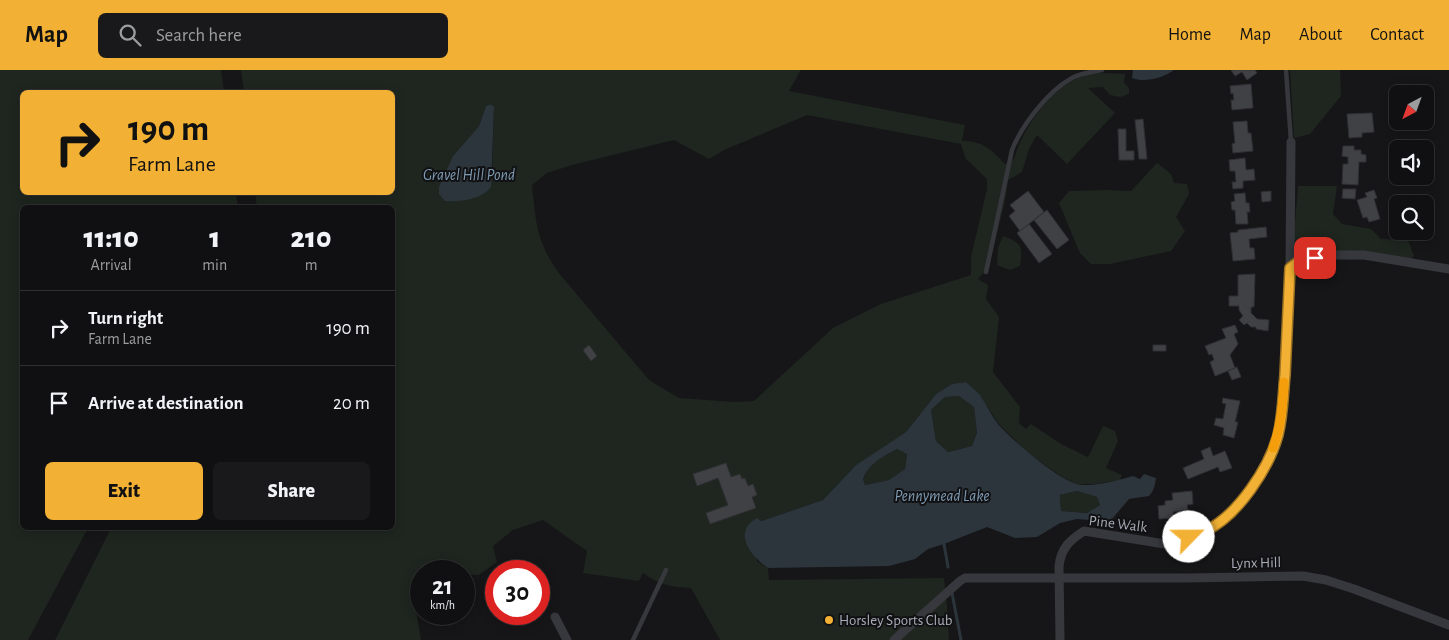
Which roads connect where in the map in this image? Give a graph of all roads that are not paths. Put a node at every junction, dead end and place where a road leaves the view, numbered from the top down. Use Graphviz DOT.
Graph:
graph roads {
  1 [pos="1102,70"];
  2 [pos="1286,70"];
  3 [pos="1291,142"];
  4 [pos="1290,268"];
  5 [pos="1449,269"];
  6 [pos="986,272"];
  7 [pos="666,570"];
  8 [pos="1059,577"];
  9 [pos="555,617"];
  10 [pos="1449,625"];
  11 [pos="567,640"];
  12 [pos="633,640"];
  13 [pos="894,640"];
  14 [pos="1060,640"];
  1 -- 6 [label="lane"];
  2 -- 3 [label="lane"];
  3 -- 4 [label="street, Pine Walk"];
  4 -- 5 [label="street"];
  4 -- 8 [label="street, Pine Walk"];
  7 -- 12 [label="lane"];
  8 -- 10 [label="street, Lynx Hill"];
  8 -- 13 [label="street, Lynx Hill"];
  8 -- 14 [label="street"];
  9 -- 11 [label="street"];
}
